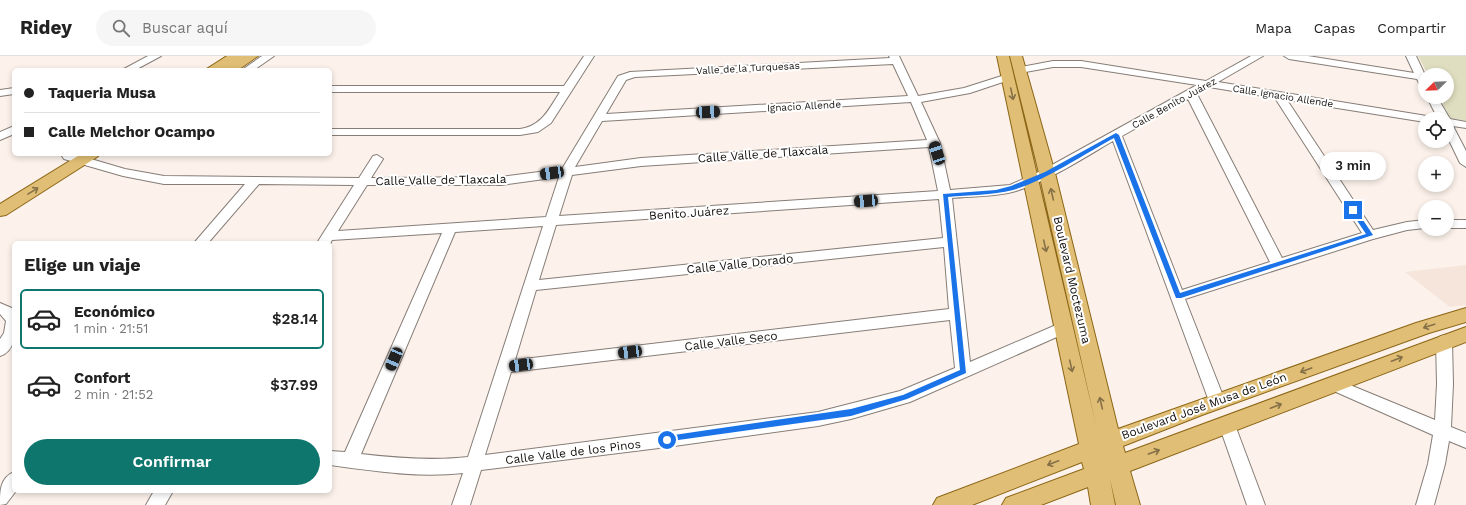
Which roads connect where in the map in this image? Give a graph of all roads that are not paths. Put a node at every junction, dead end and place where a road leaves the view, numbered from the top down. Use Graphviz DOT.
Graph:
graph roads {
  1 [pos="156,56"];
  2 [pos="236,56"];
  3 [pos="252,56"];
  4 [pos="269,56"];
  5 [pos="589,56"];
  6 [pos="1003,56"];
  7 [pos="1258,56"];
  8 [pos="1289,56"];
  9 [pos="1411,56"];
  10 [pos="895,58"];
  11 [pos="131,68"];
  12 [pos="215,68"];
  13 [pos="232,68"];
  14 [pos="249,68"];
  15 [pos="1015,68"];
  16 [pos="1418,71"];
  17 [pos="1418,80"];
  18 [pos="1207,84"];
  19 [pos="332,89"];
  20 [pos="567,89"];
  21 [pos="0,92"];
  22 [pos="12,92"];
  23 [pos="1190,94"];
  24 [pos="1279,96"];
  25 [pos="915,100"];
  26 [pos="1418,117"];
  27 [pos="597,118"];
  28 [pos="1454,123"];
  29 [pos="1466,125"];
  30 [pos="332,132"];
  31 [pos="1116,135"];
  32 [pos="1454,139"];
  33 [pos="934,143"];
  34 [pos="79,156"];
  35 [pos="377,159"];
  36 [pos="1466,162"];
  37 [pos="567,171"];
  38 [pos="1047,173"];
  39 [pos="255,181"];
  40 [pos="363,181"];
  41 [pos="1030,181"];
  42 [pos="945,195"];
  43 [pos="0,197"];
  44 [pos="0,211"];
  45 [pos="549,223"];
  46 [pos="1454,224"];
  47 [pos="1466,224"];
  48 [pos="1418,225"];
  49 [pos="450,229"];
  50 [pos="1370,235"];
  51 [pos="326,240"];
  52 [pos="203,241"];
  53 [pos="950,242"];
  54 [pos="1278,263"];
  55 [pos="530,286"];
  56 [pos="1178,296"];
  57 [pos="0,308"];
  58 [pos="957,314"];
  59 [pos="12,315"];
  60 [pos="1466,315"];
  61 [pos="12,328"];
  62 [pos="1063,328"];
  63 [pos="1466,334"];
  64 [pos="1444,341"];
  65 [pos="0,350"];
  66 [pos="506,367"];
  67 [pos="964,371"];
  68 [pos="1333,384"];
  69 [pos="1217,401"];
  70 [pos="1227,425"];
  71 [pos="1444,431"];
  72 [pos="1110,440"];
  73 [pos="1466,441"];
  74 [pos="1090,449"];
  75 [pos="332,458"];
  76 [pos="350,461"];
  77 [pos="475,464"];
  78 [pos="1118,465"];
  79 [pos="1096,473"];
  80 [pos="12,483"];
  81 [pos="163,493"];
  82 [pos="0,498"];
  83 [pos="155,505"];
  84 [pos="461,505"];
  85 [pos="944,505"];
  86 [pos="1014,505"];
  87 [pos="1103,505"];
  88 [pos="1128,505"];
  89 [pos="1256,505"];
  90 [pos="1425,505"];
  1 -- 11 [label="street"];
  2 -- 12 [label="main road"];
  3 -- 13 [label="main road"];
  4 -- 14 [label="street"];
  5 -- 20 [label="street"];
  6 -- 15 [label="main road, Boulevard Moctezuma"];
  7 -- 18 [label="street, Calle Benito Juárez"];
  8 -- 17 [label="street"];
  9 -- 16 [label="street"];
  10 -- 25 [label="street"];
  10 -- 27 [label="street, Valle de la Turquesas"];
  15 -- 18 [label="street, Calle Ignacio Allende"];
  15 -- 25 [label="street, Ignacio Allende"];
  15 -- 38 [label="main road, Boulevard Moctezuma"];
  15 -- 41 [label="main road, Boulevard Moctezuma, one-way"];
  18 -- 23 [label="street, Calle Benito Juárez"];
  18 -- 24 [label="street, Calle Ignacio Allende"];
  19 -- 20 [label="street"];
  20 -- 30 [label="street"];
  21 -- 22 [label="street"];
  23 -- 31 [label="street, Calle Benito Juárez"];
  23 -- 54 [label="street"];
  24 -- 26 [label="street, Calle Ignacio Allende"];
  24 -- 50 [label="street"];
  25 -- 27 [label="street, Ignacio Allende"];
  25 -- 33 [label="street"];
  27 -- 37 [label="street"];
  28 -- 29 [label="street"];
  31 -- 38 [label="street, Calle Benito Juárez"];
  31 -- 56 [label="street"];
  32 -- 36 [label="street"];
  33 -- 37 [label="street, Calle Valle de Tlaxcala"];
  33 -- 42 [label="street"];
  34 -- 39 [label="street, Calle Valle de Tlaxcala"];
  34 -- 43 [label="main road"];
  44 -- 34 [label="main road, one-way"];
  35 -- 40 [label="street"];
  37 -- 40 [label="street, Calle Valle de Tlaxcala"];
  37 -- 45 [label="street"];
  38 -- 41 [label="street, Benito Juárez"];
  72 -- 38 [label="main road, Boulevard Moctezuma, one-way"];
  39 -- 40 [label="street, Calle Valle de Tlaxcala"];
  39 -- 52 [label="street"];
  40 -- 51 [label="street"];
  41 -- 42 [label="street, Benito Juárez"];
  41 -- 62 [label="main road, Boulevard Moctezuma, one-way"];
  42 -- 45 [label="street, Benito Juárez"];
  42 -- 53 [label="street"];
  45 -- 49 [label="street, Benito Juárez"];
  45 -- 55 [label="street"];
  46 -- 47 [label="street"];
  48 -- 50 [label="street"];
  49 -- 51 [label="street, Benito Juárez"];
  49 -- 76 [label="street"];
  50 -- 54 [label="street"];
  53 -- 55 [label="street, Calle Valle Dorado"];
  53 -- 58 [label="street"];
  54 -- 56 [label="street"];
  55 -- 66 [label="street"];
  56 -- 69 [label="street"];
  57 -- 59 [label="street"];
  58 -- 66 [label="street, Calle Valle Seco"];
  58 -- 67 [label="street"];
  60 -- 69 [label="main road, Boulevard José Musa de León, one-way"];
  61 -- 65 [label="street"];
  62 -- 67 [label="street, Calle Valle de los Pinos"];
  62 -- 74 [label="main road, Boulevard Moctezuma, one-way"];
  63 -- 64 [label="main road, Boulevard José Musa de León"];
  68 -- 64 [label="main road, Boulevard José Musa de León, one-way"];
  64 -- 71 [label="street"];
  66 -- 77 [label="street"];
  67 -- 77 [label="street, Calle Valle de los Pinos"];
  70 -- 68 [label="main road, Boulevard José Musa de León, one-way"];
  68 -- 71 [label="street"];
  69 -- 72 [label="main road, Boulevard José Musa de León"];
  78 -- 70 [label="main road, Boulevard José Musa de León, one-way"];
  70 -- 89 [label="street"];
  71 -- 73 [label="street"];
  71 -- 90 [label="street"];
  72 -- 74 [label="main road, Boulevard José Musa de León"];
  72 -- 78 [label="main road, Boulevard Moctezuma"];
  74 -- 79 [label="main road, Boulevard Moctezuma"];
  74 -- 85 [label="main road, Boulevard José Musa de León, one-way"];
  75 -- 76 [label="street, Calle Valle de los Pinos"];
  76 -- 77 [label="street, Calle Valle de los Pinos"];
  77 -- 84 [label="street"];
  78 -- 79 [label="main road, Boulevard José Musa de León"];
  78 -- 88 [label="main road, Boulevard Moctezuma"];
  79 -- 86 [label="main road, Boulevard José Musa de León"];
  79 -- 87 [label="main road, Boulevard Moctezuma"];
  80 -- 82 [label="street"];
  81 -- 83 [label="street"];
}
